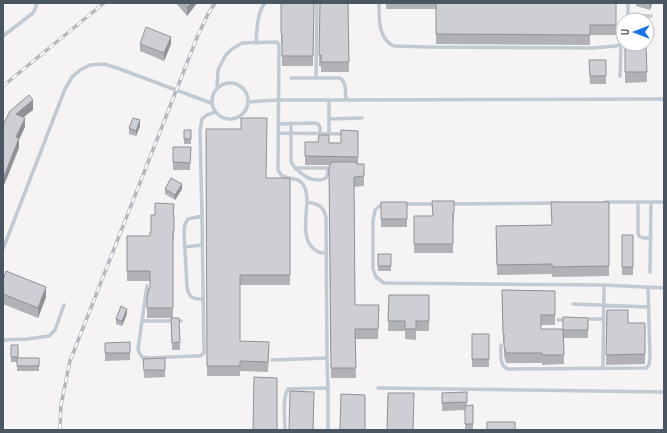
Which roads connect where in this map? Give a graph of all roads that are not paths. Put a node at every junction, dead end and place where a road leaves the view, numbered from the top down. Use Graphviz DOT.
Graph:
graph roads {
  1 [pos="37,3"];
  2 [pos="265,3"];
  3 [pos="317,3"];
  4 [pos="379,3"];
  5 [pos="3,36"];
  6 [pos="256,42"];
  7 [pos="615,45"];
  8 [pos="622,52"];
  9 [pos="620,76"];
  10 [pos="291,78"];
  11 [pos="316,78"];
  12 [pos="217,88"];
  13 [pos="664,99"];
  14 [pos="278,100"];
  15 [pos="329,100"];
  16 [pos="346,100"];
  17 [pos="211,102"];
  18 [pos="248,102"];
  19 [pos="214,112"];
  20 [pos="362,118"];
  21 [pos="329,119"];
  22 [pos="291,123"];
  23 [pos="279,124"];
  24 [pos="279,133"];
  25 [pos="291,133"];
  26 [pos="320,134"];
  27 [pos="329,134"];
  28 [pos="351,134"];
  29 [pos="295,168"];
  30 [pos="328,168"];
  31 [pos="335,168"];
  32 [pos="307,202"];
  33 [pos="600,202"];
  34 [pos="638,202"];
  35 [pos="651,202"];
  36 [pos="664,202"];
  37 [pos="561,203"];
  38 [pos="398,204"];
  39 [pos="392,205"];
  40 [pos="202,216"];
  41 [pos="651,238"];
  42 [pos="202,246"];
  43 [pos="185,247"];
  44 [pos="3,249"];
  45 [pos="326,253"];
  46 [pos="650,272"];
  47 [pos="604,285"];
  48 [pos="147,286"];
  49 [pos="648,288"];
  50 [pos="664,288"];
  51 [pos="203,299"];
  52 [pos="573,304"];
  53 [pos="64,305"];
  54 [pos="604,305"];
  55 [pos="649,307"];
  56 [pos="581,319"];
  57 [pos="603,319"];
  58 [pos="558,320"];
  59 [pos="573,320"];
  60 [pos="142,321"];
  61 [pos="181,322"];
  62 [pos="3,340"];
  63 [pos="501,345"];
  64 [pos="327,358"];
  65 [pos="272,360"];
  66 [pos="603,368"];
  67 [pos="328,388"];
  68 [pos="378,388"];
  69 [pos="664,392"];
  70 [pos="285,430"];
  71 [pos="328,430"];
  1 -- 5 [label="lane"];
  2 -- 6 [label="lane"];
  3 -- 11 [label="lane"];
  4 -- 7 [label="lane"];
  6 -- 12 [label="lane"];
  6 -- 14 [label="lane"];
  8 -- 9 [label="lane"];
  10 -- 11 [label="lane"];
  11 -- 16 [label="lane"];
  12 -- 17 [label="lane"];
  12 -- 18 [label="lane"];
  13 -- 16 [label="lane"];
  14 -- 15 [label="lane"];
  14 -- 18 [label="lane"];
  14 -- 23 [label="lane"];
  15 -- 16 [label="lane"];
  15 -- 21 [label="lane"];
  17 -- 19 [label="lane"];
  17 -- 44 [label="lane"];
  18 -- 19 [label="lane"];
  19 -- 40 [label="lane"];
  20 -- 21 [label="lane"];
  21 -- 27 [label="lane"];
  22 -- 23 [label="lane"];
  22 -- 25 [label="lane"];
  22 -- 26 [label="lane"];
  23 -- 24 [label="lane"];
  24 -- 25 [label="lane"];
  24 -- 32 [label="lane"];
  25 -- 26 [label="lane"];
  25 -- 29 [label="lane"];
  26 -- 27 [label="lane"];
  27 -- 28 [label="lane"];
  29 -- 30 [label="lane"];
  29 -- 30 [label="lane"];
  30 -- 31 [label="lane"];
  32 -- 45 [label="lane"];
  32 -- 45 [label="lane"];
  33 -- 34 [label="lane"];
  34 -- 35 [label="lane"];
  34 -- 41 [label="lane"];
  35 -- 36 [label="lane"];
  35 -- 41 [label="lane"];
  37 -- 38 [label="lane"];
  39 -- 47 [label="lane"];
  40 -- 42 [label="lane"];
  40 -- 43 [label="lane"];
  41 -- 46 [label="lane"];
  42 -- 43 [label="lane"];
  42 -- 51 [label="lane"];
  43 -- 51 [label="lane"];
  45 -- 64 [label="lane"];
  47 -- 49 [label="lane"];
  47 -- 54 [label="lane"];
  48 -- 60 [label="lane"];
  49 -- 50 [label="lane"];
  49 -- 55 [label="lane"];
  51 -- 60 [label="lane"];
  52 -- 54 [label="lane"];
  53 -- 62 [label="lane"];
  54 -- 55 [label="lane"];
  54 -- 57 [label="lane"];
  55 -- 66 [label="lane"];
  56 -- 57 [label="lane"];
  57 -- 66 [label="lane"];
  58 -- 59 [label="lane"];
  60 -- 61 [label="lane"];
  63 -- 66 [label="lane"];
  64 -- 65 [label="lane"];
  64 -- 67 [label="lane"];
  67 -- 70 [label="lane"];
  67 -- 71 [label="lane"];
  68 -- 69 [label="lane"];
}
